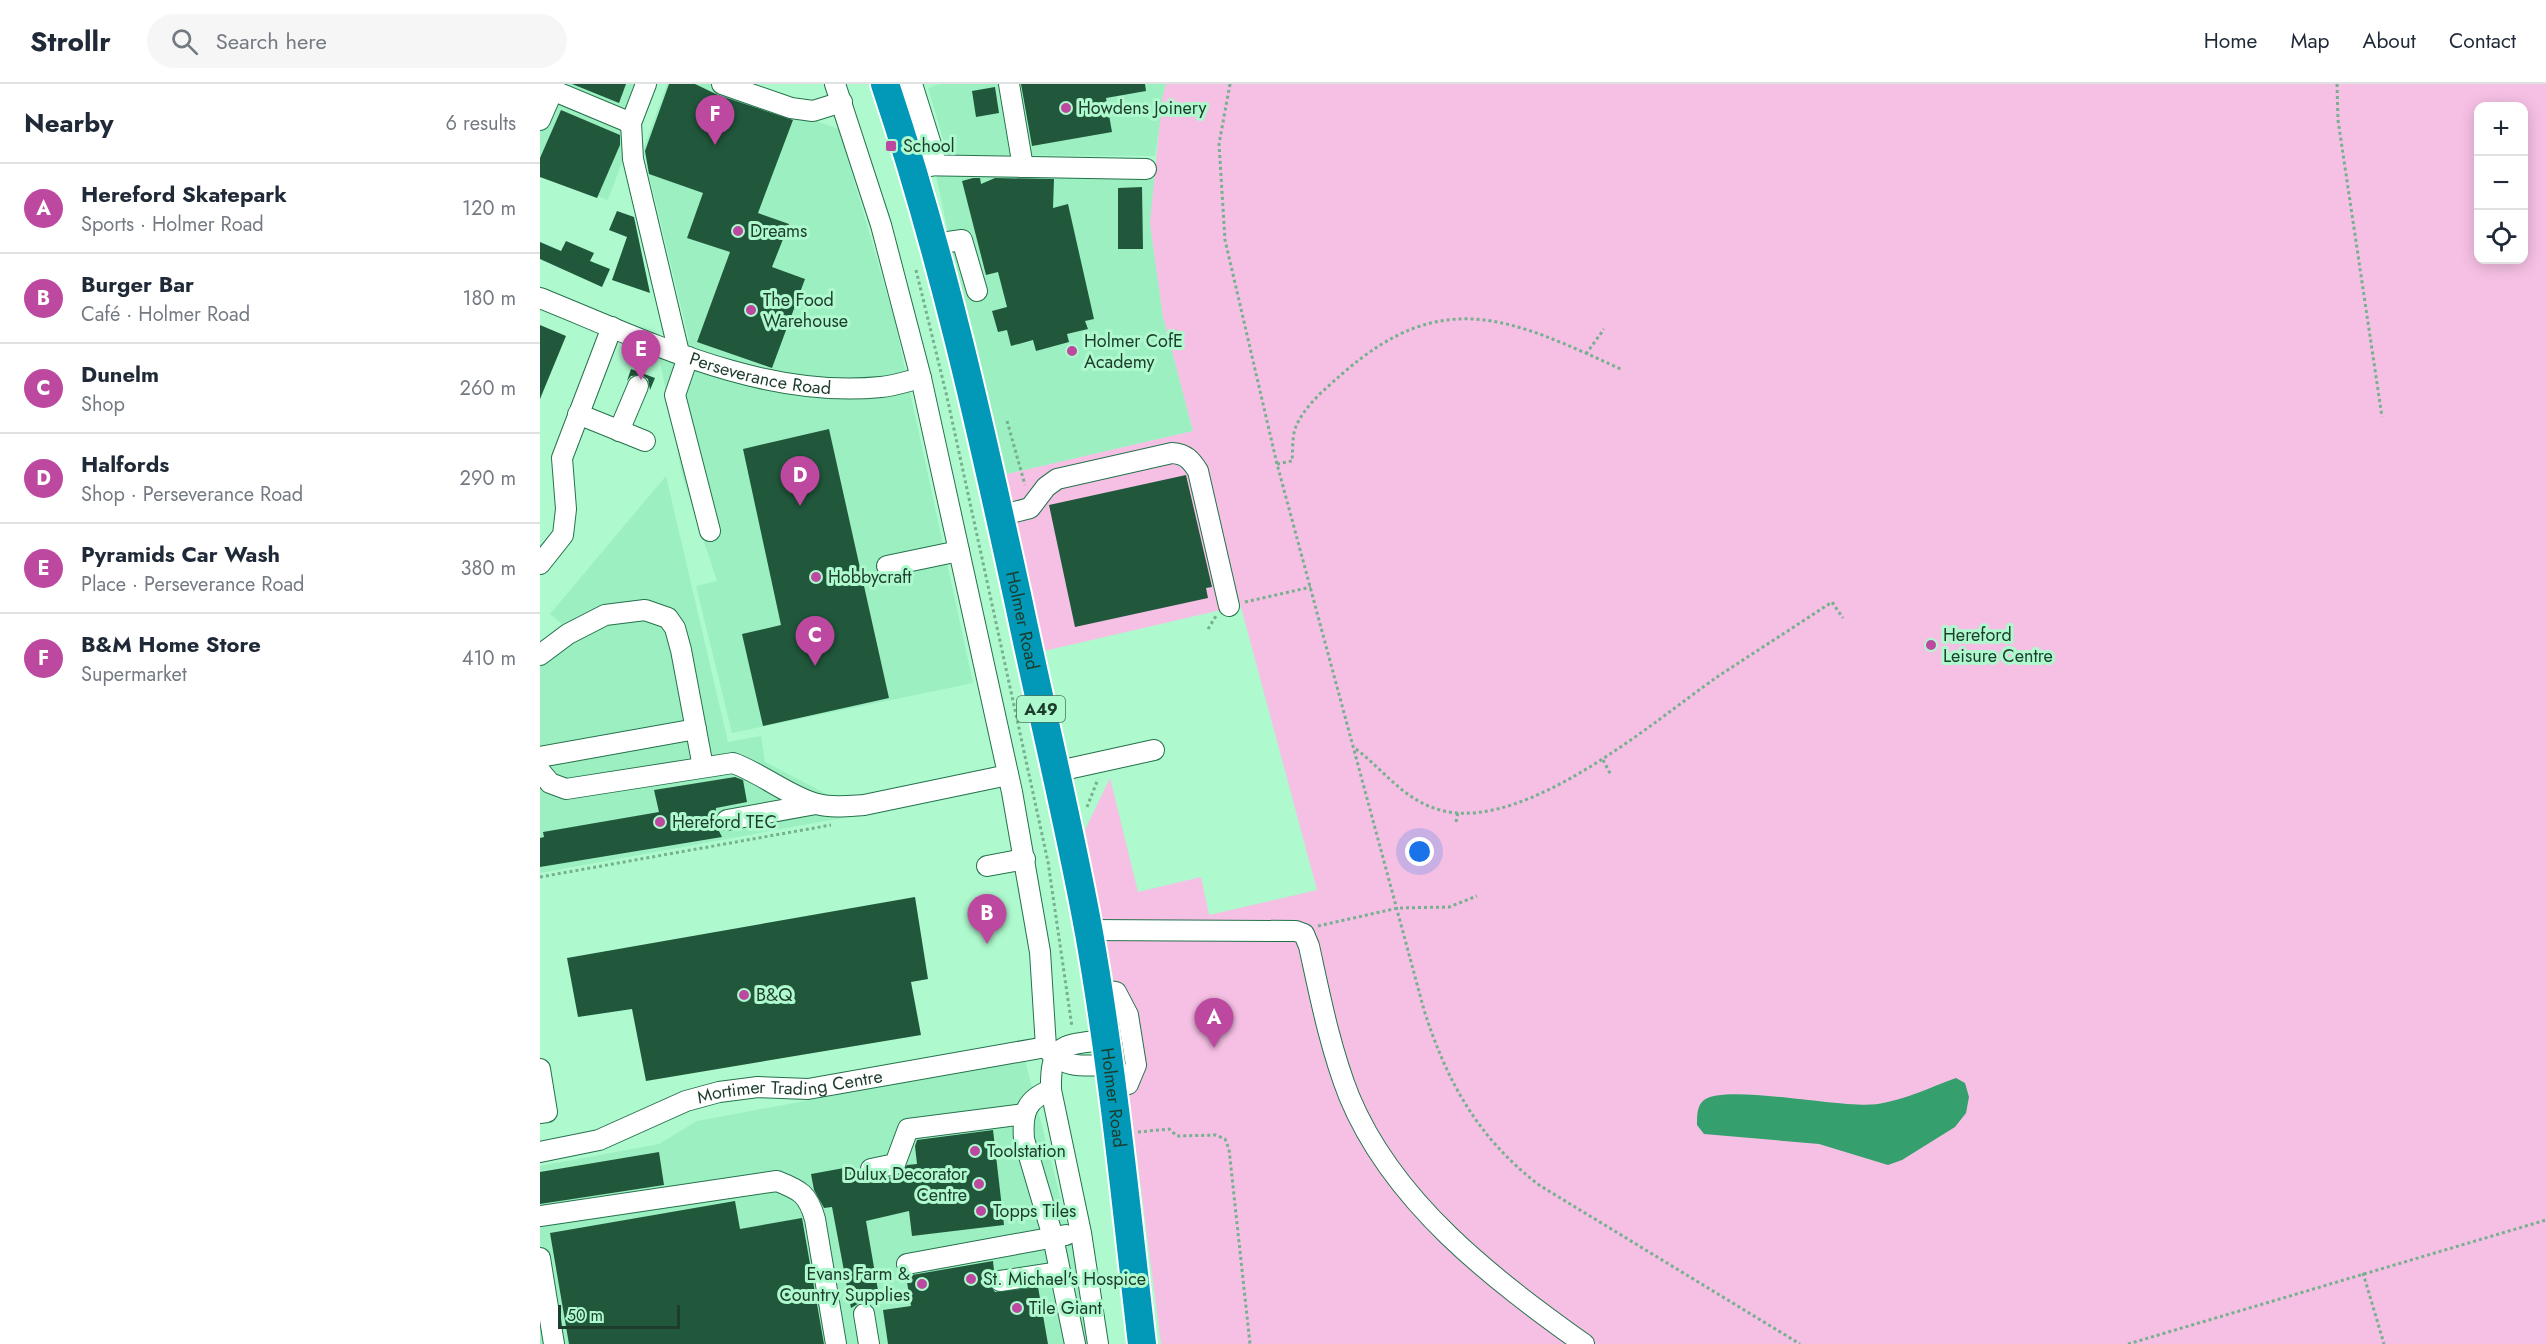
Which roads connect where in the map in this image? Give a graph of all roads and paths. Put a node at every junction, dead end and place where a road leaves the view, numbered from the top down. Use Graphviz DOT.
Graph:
graph roads {
  1 [pos="646,84"];
  2 [pos="722,84"];
  3 [pos="885,84"];
  4 [pos="912,84"];
  5 [pos="1009,84"];
  6 [pos="1230,84"];
  7 [pos="2337,84"];
  8 [pos="547,88"];
  9 [pos="838,93"];
  10 [pos="540,120"];
  11 [pos="631,123"];
  12 [pos="921,165"];
  13 [pos="1023,167"];
  14 [pos="1146,169"];
  15 [pos="934,244"];
  16 [pos="977,291"];
  17 [pos="540,298"];
  18 [pos="612,327"];
  19 [pos="1604,329"];
  20 [pos="1586,354"];
  21 [pos="684,355"];
  22 [pos="1623,370"];
  23 [pos="921,378"];
  24 [pos="638,386"];
  25 [pos="578,414"];
  26 [pos="2382,417"];
  27 [pos="1007,421"];
  28 [pos="619,431"];
  29 [pos="645,441"];
  30 [pos="1277,464"];
  31 [pos="1039,500"];
  32 [pos="1000,516"];
  33 [pos="710,531"];
  34 [pos="959,551"];
  35 [pos="540,564"];
  36 [pos="887,566"];
  37 [pos="1311,587"];
  38 [pos="1229,606"];
  39 [pos="1843,618"];
  40 [pos="1208,629"];
  41 [pos="540,655"];
  42 [pos="696,729"];
  43 [pos="1354,748"];
  44 [pos="1154,750"];
  45 [pos="540,757"];
  46 [pos="1602,760"];
  47 [pos="1105,761"];
  48 [pos="703,767"];
  49 [pos="540,771"];
  50 [pos="1054,772"];
  51 [pos="1008,775"];
  52 [pos="1611,775"];
  53 [pos="816,804"];
  54 [pos="1458,812"];
  55 [pos="1084,816"];
  56 [pos="727,820"];
  57 [pos="1456,822"];
  58 [pos="840,823"];
  59 [pos="1025,860"];
  60 [pos="987,866"];
  61 [pos="540,877"];
  62 [pos="1477,896"];
  63 [pos="1398,908"];
  64 [pos="1088,930"];
  65 [pos="1296,931"];
  66 [pos="1098,989"];
  67 [pos="1050,1051"];
  68 [pos="1109,1065"];
  69 [pos="540,1069"];
  70 [pos="1051,1090"];
  71 [pos="540,1113"];
  72 [pos="1025,1114"];
  73 [pos="1118,1133"];
  74 [pos="540,1152"];
  75 [pos="871,1169"];
  76 [pos="540,1216"];
  77 [pos="2546,1220"];
  78 [pos="1081,1233"];
  79 [pos="1053,1238"];
  80 [pos="540,1258"];
  81 [pos="907,1264"];
  82 [pos="1060,1272"];
  83 [pos="2362,1273"];
  84 [pos="1000,1281"];
  85 [pos="542,1285"];
  86 [pos="864,1314"];
  87 [pos="554,1344"];
  88 [pos="836,1344"];
  89 [pos="869,1344"];
  90 [pos="1074,1344"];
  91 [pos="1098,1344"];
  92 [pos="1142,1344"];
  93 [pos="1250,1344"];
  94 [pos="1584,1344"];
  95 [pos="1800,1344"];
  96 [pos="2127,1344"];
  97 [pos="2384,1344"];
  1 -- 11 [label="street"];
  2 -- 9 [label="street"];
  3 -- 12 [label="highway, Holmer Road / A49"];
  4 -- 12 [label="street"];
  5 -- 13 [label="street"];
  6 -- 30 [label="path"];
  7 -- 26 [label="path"];
  8 -- 10 [label="street"];
  8 -- 11 [label="street"];
  9 -- 23 [label="street"];
  11 -- 21 [label="street"];
  12 -- 13 [label="street"];
  12 -- 15 [label="highway, Holmer Road / A49"];
  13 -- 14 [label="street"];
  15 -- 16 [label="street"];
  15 -- 32 [label="highway, Holmer Road / A49"];
  17 -- 18 [label="street, Perseverance Road"];
  18 -- 21 [label="street, Perseverance Road"];
  18 -- 25 [label="street"];
  19 -- 20 [label="path"];
  20 -- 22 [label="path"];
  20 -- 30 [label="path"];
  21 -- 23 [label="street, Perseverance Road"];
  21 -- 33 [label="street"];
  23 -- 34 [label="street"];
  24 -- 28 [label="street"];
  25 -- 28 [label="street"];
  25 -- 35 [label="street"];
  27 -- 31 [label="path"];
  28 -- 29 [label="street"];
  30 -- 37 [label="path"];
  31 -- 32 [label="street"];
  31 -- 38 [label="street"];
  32 -- 50 [label="highway, Holmer Road / A49"];
  34 -- 36 [label="street"];
  34 -- 51 [label="street"];
  37 -- 38 [label="path"];
  37 -- 43 [label="path"];
  38 -- 40 [label="path"];
  39 -- 46 [label="path"];
  41 -- 42 [label="street"];
  42 -- 45 [label="street"];
  42 -- 48 [label="street"];
  43 -- 54 [label="path"];
  43 -- 63 [label="path"];
  44 -- 47 [label="street"];
  46 -- 52 [label="path"];
  46 -- 54 [label="path"];
  47 -- 50 [label="street"];
  47 -- 55 [label="path"];
  48 -- 49 [label="street"];
  48 -- 53 [label="street"];
  50 -- 64 [label="highway, Holmer Road / A49"];
  51 -- 53 [label="street"];
  51 -- 59 [label="street"];
  53 -- 56 [label="street"];
  54 -- 57 [label="path"];
  58 -- 61 [label="path"];
  59 -- 60 [label="street"];
  59 -- 67 [label="street"];
  62 -- 63 [label="path"];
  63 -- 65 [label="path"];
  63 -- 95 [label="path"];
  64 -- 65 [label="street"];
  64 -- 66 [label="highway, Holmer Road / A49"];
  65 -- 94 [label="street"];
  66 -- 68 [label="highway, Holmer Road / A49"];
  66 -- 68 [label="street"];
  67 -- 68 [label="street"];
  67 -- 70 [label="street"];
  67 -- 74 [label="street, Mortimer Trading Centre"];
  68 -- 73 [label="highway, Holmer Road / A49"];
  69 -- 71 [label="street"];
  70 -- 72 [label="street"];
  70 -- 78 [label="street"];
  72 -- 75 [label="street"];
  72 -- 79 [label="street"];
  73 -- 92 [label="highway, Holmer Road / A49"];
  73 -- 93 [label="path"];
  76 -- 88 [label="street"];
  77 -- 83 [label="path"];
  78 -- 79 [label="street"];
  78 -- 91 [label="street"];
  79 -- 81 [label="street"];
  79 -- 82 [label="street"];
  80 -- 85 [label="street"];
  82 -- 84 [label="street"];
  82 -- 90 [label="street"];
  83 -- 96 [label="path"];
  83 -- 97 [label="path"];
  85 -- 87 [label="street"];
  86 -- 89 [label="street"];
}
